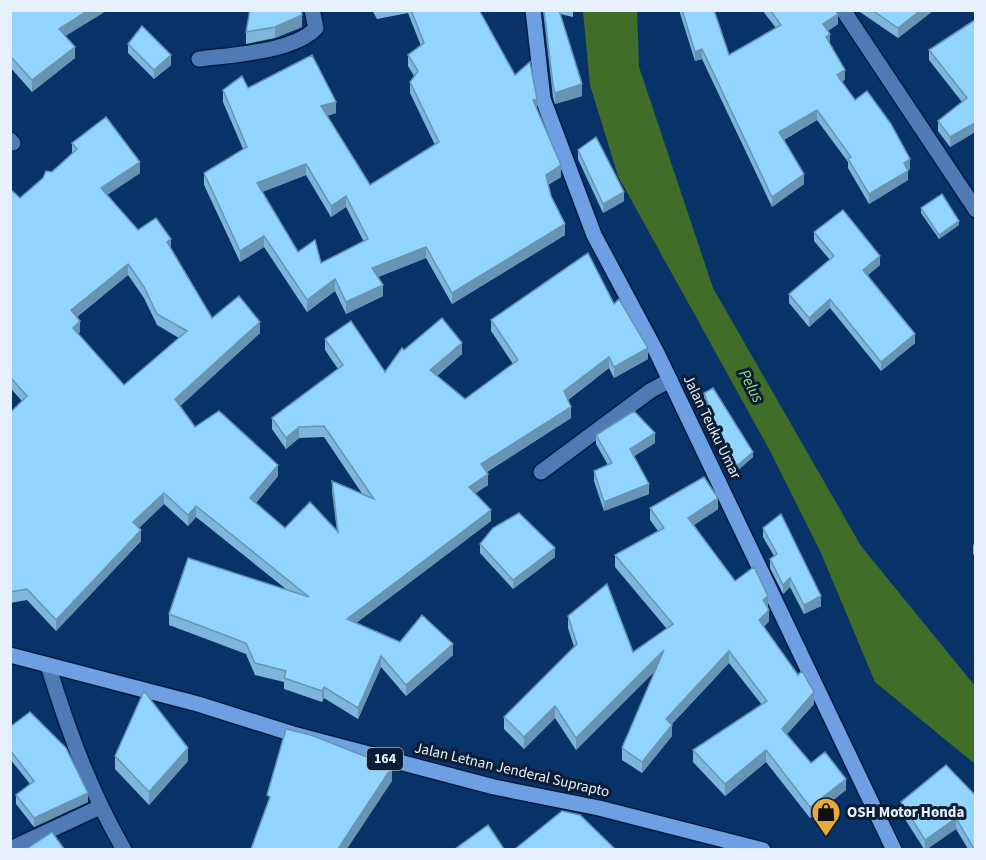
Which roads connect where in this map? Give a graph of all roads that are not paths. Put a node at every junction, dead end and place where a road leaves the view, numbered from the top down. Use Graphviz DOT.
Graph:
graph roads {
  1 [pos="312,10"];
  2 [pos="533,10"];
  3 [pos="843,10"];
  4 [pos="199,59"];
  5 [pos="975,210"];
  6 [pos="670,380"];
  7 [pos="541,472"];
  8 [pos="10,655"];
  9 [pos="48,665"];
  10 [pos="100,807"];
  11 [pos="10,849"];
  12 [pos="124,849"];
  13 [pos="763,849"];
  14 [pos="894,849"];
  1 -- 4 [label="street"];
  2 -- 6 [label="main road, Jalan Teuku Umar"];
  3 -- 5 [label="street"];
  6 -- 7 [label="street"];
  6 -- 14 [label="main road, Jalan Teuku Umar"];
  8 -- 9 [label="main road, Jalan Letnan Jenderal Suprapto / 164"];
  9 -- 10 [label="street"];
  9 -- 13 [label="main road, Jalan Letnan Jenderal Suprapto / 164"];
  10 -- 11 [label="street"];
  10 -- 12 [label="street"];
}
